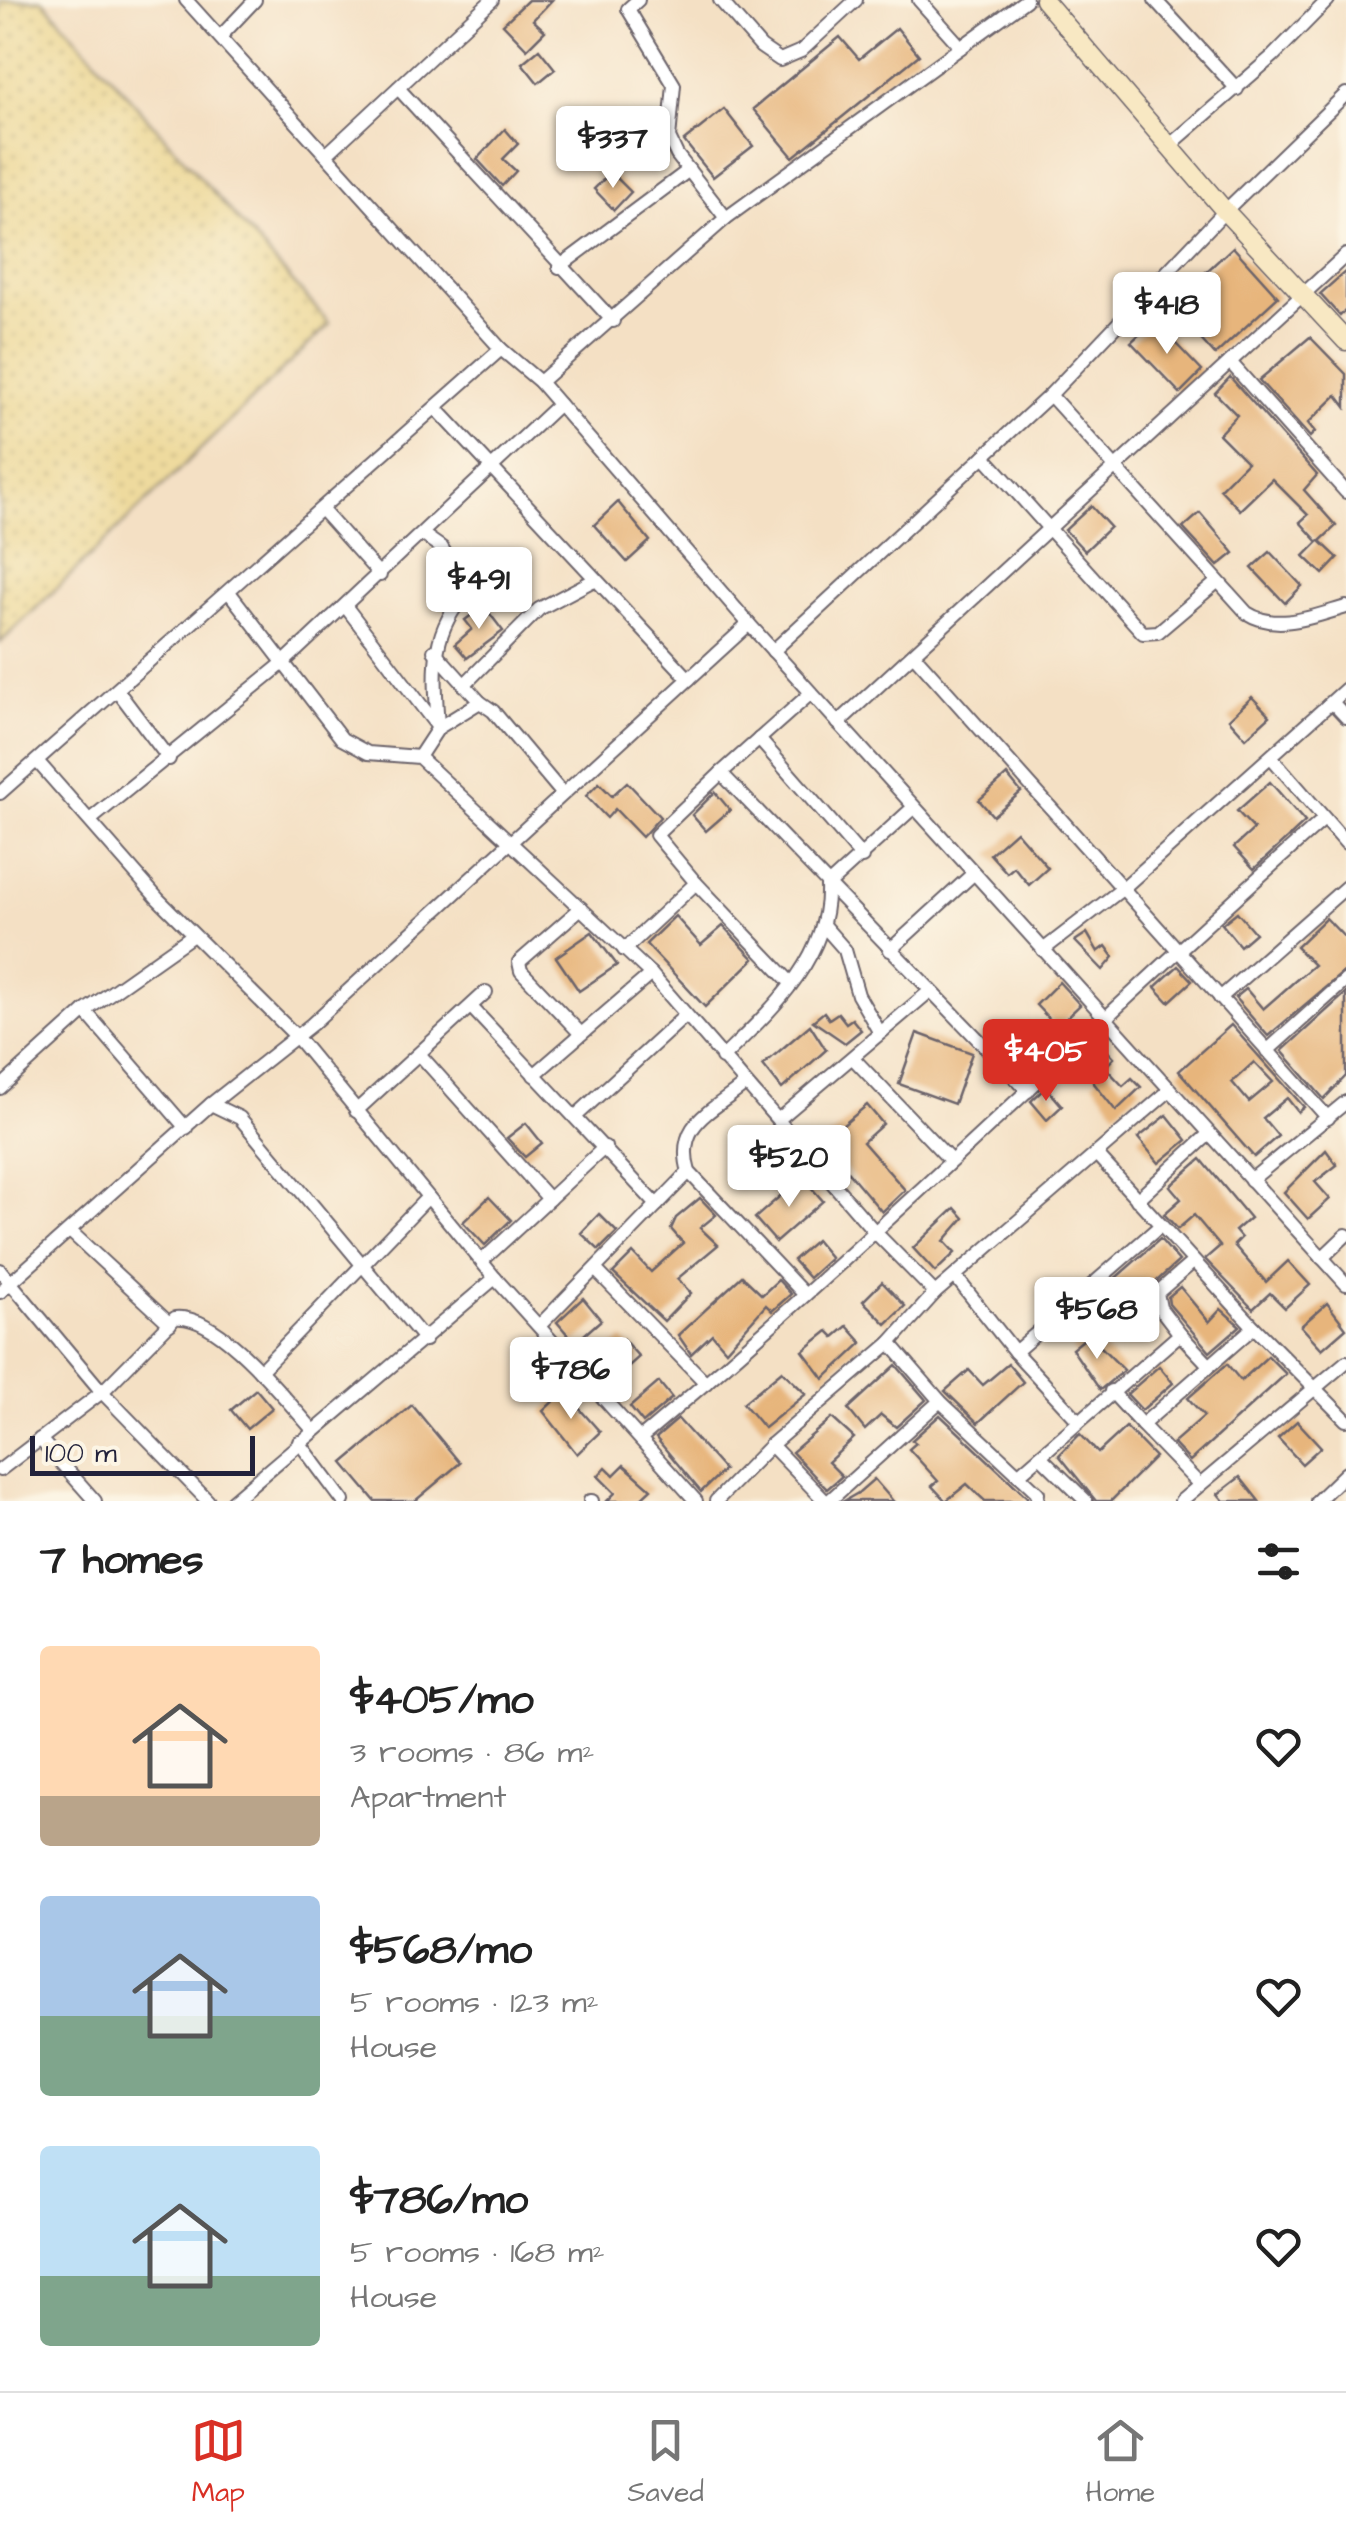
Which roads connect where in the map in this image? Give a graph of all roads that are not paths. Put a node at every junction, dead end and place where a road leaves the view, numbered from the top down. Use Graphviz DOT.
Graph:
graph roads {
  1 [pos="186,0"];
  2 [pos="255,0"];
  3 [pos="492,0"];
  4 [pos="638,0"];
  5 [pos="720,0"];
  6 [pos="856,0"];
  7 [pos="919,0"];
  8 [pos="1026,0"];
  9 [pos="1044,0"];
  10 [pos="1155,0"];
  11 [pos="1327,1"];
  12 [pos="220,38"];
  13 [pos="960,47"];
  14 [pos="398,88"];
  15 [pos="1237,89"];
  16 [pos="1346,94"];
  17 [pos="1169,146"];
  18 [pos="326,156"];
  19 [pos="688,170"];
  20 [pos="1225,211"];
  21 [pos="726,218"];
  22 [pos="1346,255"];
  23 [pos="560,267"];
  24 [pos="1304,294"];
  25 [pos="613,322"];
  26 [pos="1346,342"];
  27 [pos="501,349"];
  28 [pos="1230,362"];
  29 [pos="540,382"];
  30 [pos="1050,396"];
  31 [pos="559,404"];
  32 [pos="436,408"];
  33 [pos="984,456"];
  34 [pos="490,466"];
  35 [pos="1115,468"];
  36 [pos="1346,492"];
  37 [pos="321,509"];
  38 [pos="1050,526"];
  39 [pos="422,534"];
  40 [pos="380,575"];
  41 [pos="594,580"];
  42 [pos="1217,582"];
  43 [pos="230,592"];
  44 [pos="346,607"];
  45 [pos="1346,607"];
  46 [pos="749,624"];
  47 [pos="434,650"];
  48 [pos="773,651"];
  49 [pos="915,656"];
  50 [pos="282,664"];
  51 [pos="689,678"];
  52 [pos="464,684"];
  53 [pos="1346,689"];
  54 [pos="117,690"];
  55 [pos="811,693"];
  56 [pos="480,702"];
  57 [pos="1332,702"];
  58 [pos="1346,717"];
  59 [pos="838,723"];
  60 [pos="438,728"];
  61 [pos="759,740"];
  62 [pos="419,756"];
  63 [pos="1272,758"];
  64 [pos="170,760"];
  65 [pos="37,761"];
  66 [pos="721,773"];
  67 [pos="562,792"];
  68 [pos="0,794"];
  69 [pos="914,807"];
  70 [pos="1324,819"];
  71 [pos="90,820"];
  72 [pos="1346,843"];
  73 [pos="508,844"];
  74 [pos="862,856"];
  75 [pos="974,873"];
  76 [pos="696,883"];
  77 [pos="827,886"];
  78 [pos="1346,888"];
  79 [pos="1122,889"];
  80 [pos="1334,898"];
  81 [pos="580,908"];
  82 [pos="1346,912"];
  83 [pos="823,925"];
  84 [pos="193,935"];
  85 [pos="1177,949"];
  86 [pos="624,950"];
  87 [pos="890,950"];
  88 [pos="1043,950"];
  89 [pos="651,974"];
  90 [pos="1346,980"];
  91 [pos="791,983"];
  92 [pos="930,991"];
  93 [pos="486,992"];
  94 [pos="1220,998"];
  95 [pos="472,1008"];
  96 [pos="85,1011"];
  97 [pos="686,1016"];
  98 [pos="1104,1017"];
  99 [pos="880,1033"];
  100 [pos="581,1034"];
  101 [pos="296,1035"];
  102 [pos="1267,1051"];
  103 [pos="420,1056"];
  104 [pos="722,1058"];
  105 [pos="852,1058"];
  106 [pos="534,1076"];
  107 [pos="744,1085"];
  108 [pos="0,1088"];
  109 [pos="1170,1090"];
  110 [pos="1028,1091"];
  111 [pos="1346,1102"];
  112 [pos="211,1104"];
  113 [pos="356,1111"];
  114 [pos="576,1116"];
  115 [pos="1328,1118"];
  116 [pos="779,1119"];
  117 [pos="186,1128"];
  118 [pos="1209,1134"];
  119 [pos="604,1146"];
  120 [pos="1097,1155"];
  121 [pos="950,1160"];
  122 [pos="689,1172"];
  123 [pos="1250,1180"];
  124 [pos="428,1197"];
  125 [pos="549,1198"];
  126 [pos="1138,1200"];
  127 [pos="657,1205"];
  128 [pos="1160,1226"];
  129 [pos="71,1232"];
  130 [pos="875,1232"];
  131 [pos="1346,1235"];
  132 [pos="1322,1258"];
  133 [pos="483,1260"];
  134 [pos="1193,1262"];
  135 [pos="363,1269"];
  136 [pos="595,1269"];
  137 [pos="0,1270"];
  138 [pos="955,1276"];
  139 [pos="496,1278"];
  140 [pos="1346,1284"];
  141 [pos="5,1288"];
  142 [pos="935,1294"];
  143 [pos="805,1295"];
  144 [pos="170,1324"];
  145 [pos="540,1325"];
  146 [pos="1254,1326"];
  147 [pos="1180,1334"];
  148 [pos="425,1340"];
  149 [pos="890,1343"];
  150 [pos="1015,1352"];
  151 [pos="1346,1362"];
  152 [pos="1209,1366"];
  153 [pos="260,1371"];
  154 [pos="706,1383"];
  155 [pos="1316,1388"];
  156 [pos="1112,1391"];
  157 [pos="102,1392"];
  158 [pos="940,1401"];
  159 [pos="1077,1419"];
  160 [pos="1346,1420"];
  161 [pos="1142,1424"];
  162 [pos="313,1430"];
  163 [pos="642,1437"];
  164 [pos="40,1439"];
  165 [pos="299,1442"];
  166 [pos="771,1444"];
  167 [pos="1040,1456"];
  168 [pos="0,1470"];
  169 [pos="1018,1475"];
  170 [pos="1344,1478"];
  171 [pos="1199,1484"];
  172 [pos="95,1501"];
  173 [pos="208,1501"];
  174 [pos="232,1501"];
  175 [pos="343,1501"];
  176 [pos="696,1501"];
  177 [pos="716,1501"];
  178 [pos="827,1501"];
  179 [pos="1037,1501"];
  180 [pos="1086,1501"];
  181 [pos="1181,1501"];
  182 [pos="1316,1501"];
  1 -- 12 [label="street"];
  2 -- 12 [label="street"];
  3 -- 14 [label="street"];
  4 -- 19 [label="street"];
  5 -- 6 [label="street"];
  7 -- 13 [label="street"];
  8 -- 13 [label="street"];
  9 -- 17 [label="street"];
  10 -- 15 [label="street"];
  11 -- 15 [label="street"];
  12 -- 18 [label="street"];
  13 -- 21 [label="street"];
  14 -- 18 [label="street"];
  14 -- 23 [label="street"];
  15 -- 17 [label="street"];
  16 -- 20 [label="street"];
  17 -- 20 [label="street"];
  18 -- 27 [label="street"];
  19 -- 21 [label="street"];
  19 -- 23 [label="street"];
  20 -- 24 [label="street"];
  20 -- 30 [label="street"];
  21 -- 25 [label="street"];
  22 -- 24 [label="street"];
  23 -- 25 [label="street"];
  24 -- 26 [label="street"];
  24 -- 28 [label="street"];
  25 -- 29 [label="street"];
  27 -- 29 [label="street"];
  27 -- 32 [label="street"];
  28 -- 35 [label="street"];
  28 -- 36 [label="street"];
  29 -- 31 [label="street"];
  30 -- 33 [label="street"];
  30 -- 35 [label="street"];
  31 -- 34 [label="street"];
  31 -- 46 [label="street"];
  32 -- 34 [label="street"];
  32 -- 37 [label="street"];
  33 -- 38 [label="street"];
  33 -- 48 [label="street"];
  34 -- 39 [label="street"];
  34 -- 41 [label="street"];
  35 -- 38 [label="street"];
  35 -- 42 [label="street"];
  37 -- 40 [label="street"];
  37 -- 43 [label="street"];
  38 -- 42 [label="street"];
  38 -- 49 [label="street"];
  39 -- 40 [label="street"];
  39 -- 47 [label="street"];
  40 -- 44 [label="street"];
  41 -- 51 [label="street"];
  41 -- 52 [label="street"];
  42 -- 45 [label="street"];
  43 -- 50 [label="street"];
  43 -- 54 [label="street"];
  44 -- 50 [label="street"];
  44 -- 60 [label="street"];
  46 -- 48 [label="street"];
  46 -- 51 [label="street"];
  47 -- 52 [label="street"];
  47 -- 60 [label="street"];
  48 -- 55 [label="street"];
  49 -- 59 [label="street"];
  49 -- 79 [label="street"];
  50 -- 62 [label="street"];
  50 -- 64 [label="street"];
  51 -- 67 [label="street"];
  52 -- 56 [label="street"];
  53 -- 57 [label="street"];
  54 -- 64 [label="street"];
  54 -- 65 [label="street"];
  55 -- 59 [label="street"];
  55 -- 61 [label="street"];
  56 -- 60 [label="street"];
  56 -- 67 [label="street"];
  57 -- 58 [label="street"];
  57 -- 63 [label="street"];
  59 -- 69 [label="street"];
  60 -- 62 [label="street"];
  61 -- 66 [label="street"];
  61 -- 74 [label="street"];
  62 -- 73 [label="street"];
  63 -- 70 [label="street"];
  63 -- 79 [label="street"];
  64 -- 71 [label="street"];
  65 -- 68 [label="street"];
  65 -- 71 [label="street"];
  66 -- 76 [label="street"];
  66 -- 77 [label="street"];
  67 -- 73 [label="street"];
  69 -- 74 [label="street"];
  69 -- 75 [label="street"];
  70 -- 72 [label="street"];
  70 -- 85 [label="street"];
  71 -- 84 [label="street"];
  73 -- 81 [label="street"];
  73 -- 101 [label="street"];
  74 -- 77 [label="street"];
  75 -- 87 [label="street"];
  75 -- 88 [label="street"];
  76 -- 86 [label="street"];
  76 -- 91 [label="street"];
  77 -- 83 [label="street"];
  77 -- 87 [label="street"];
  78 -- 80 [label="street"];
  79 -- 85 [label="street"];
  79 -- 88 [label="street"];
  80 -- 82 [label="street"];
  80 -- 94 [label="street"];
  81 -- 86 [label="street"];
  81 -- 100 [label="street"];
  83 -- 91 [label="street"];
  83 -- 99 [label="street"];
  84 -- 96 [label="street"];
  84 -- 101 [label="street"];
  85 -- 94 [label="street"];
  85 -- 98 [label="street"];
  86 -- 89 [label="street"];
  87 -- 92 [label="street"];
  88 -- 98 [label="street"];
  89 -- 97 [label="street"];
  89 -- 100 [label="street"];
  90 -- 102 [label="street"];
  91 -- 104 [label="street"];
  92 -- 99 [label="street"];
  92 -- 110 [label="street"];
  93 -- 95 [label="street"];
  94 -- 102 [label="street"];
  95 -- 103 [label="street"];
  95 -- 106 [label="street"];
  96 -- 108 [label="street"];
  96 -- 117 [label="street"];
  97 -- 104 [label="street"];
  97 -- 114 [label="street"];
  98 -- 109 [label="street"];
  98 -- 110 [label="street"];
  99 -- 105 [label="street"];
  100 -- 106 [label="street"];
  101 -- 112 [label="street"];
  101 -- 113 [label="street"];
  102 -- 115 [label="street"];
  103 -- 113 [label="street"];
  103 -- 125 [label="street"];
  104 -- 107 [label="street"];
  105 -- 116 [label="street"];
  105 -- 121 [label="street"];
  106 -- 114 [label="street"];
  107 -- 116 [label="street"];
  107 -- 122 [label="street"];
  109 -- 118 [label="street"];
  109 -- 120 [label="street"];
  110 -- 121 [label="street"];
  111 -- 115 [label="street"];
  112 -- 117 [label="street"];
  112 -- 135 [label="street"];
  113 -- 124 [label="street"];
  114 -- 119 [label="street"];
  115 -- 123 [label="street"];
  116 -- 130 [label="street"];
  117 -- 129 [label="street"];
  118 -- 123 [label="street"];
  118 -- 126 [label="street"];
  119 -- 125 [label="street"];
  119 -- 127 [label="street"];
  120 -- 126 [label="street"];
  120 -- 138 [label="street"];
  121 -- 130 [label="street"];
  122 -- 127 [label="street"];
  122 -- 143 [label="street"];
  123 -- 132 [label="street"];
  124 -- 133 [label="street"];
  124 -- 135 [label="street"];
  125 -- 133 [label="street"];
  126 -- 128 [label="street"];
  127 -- 136 [label="street"];
  128 -- 134 [label="street"];
  128 -- 150 [label="street"];
  129 -- 141 [label="street"];
  129 -- 144 [label="street"];
  130 -- 142 [label="street"];
  130 -- 143 [label="street"];
  131 -- 132 [label="street"];
  132 -- 140 [label="street"];
  133 -- 139 [label="street"];
  134 -- 146 [label="street"];
  134 -- 147 [label="street"];
  135 -- 148 [label="street"];
  135 -- 153 [label="street"];
  136 -- 145 [label="street"];
  136 -- 154 [label="street"];
  137 -- 141 [label="street"];
  138 -- 142 [label="street"];
  138 -- 150 [label="street"];
  139 -- 145 [label="street"];
  139 -- 148 [label="street"];
  141 -- 157 [label="street"];
  142 -- 149 [label="street"];
  143 -- 154 [label="street"];
  144 -- 153 [label="street"];
  144 -- 157 [label="street"];
  145 -- 163 [label="street"];
  146 -- 152 [label="street"];
  146 -- 155 [label="street"];
  147 -- 152 [label="street"];
  147 -- 156 [label="street"];
  148 -- 162 [label="street"];
  149 -- 158 [label="street"];
  149 -- 166 [label="street"];
  150 -- 159 [label="street"];
  151 -- 155 [label="street"];
  152 -- 161 [label="street"];
  153 -- 162 [label="street"];
  154 -- 163 [label="street"];
  155 -- 160 [label="street"];
  155 -- 171 [label="street"];
  156 -- 159 [label="street"];
  156 -- 161 [label="street"];
  157 -- 164 [label="street"];
  157 -- 173 [label="street"];
  158 -- 169 [label="street"];
  158 -- 178 [label="street"];
  159 -- 167 [label="street"];
  161 -- 171 [label="street"];
  162 -- 165 [label="street"];
  163 -- 176 [label="street"];
  164 -- 168 [label="street"];
  164 -- 172 [label="street"];
  165 -- 174 [label="street"];
  165 -- 175 [label="street"];
  166 -- 177 [label="street"];
  166 -- 178 [label="street"];
  167 -- 169 [label="street"];
  167 -- 180 [label="street"];
  169 -- 179 [label="street"];
  170 -- 182 [label="street"];
  171 -- 181 [label="street"];
}
